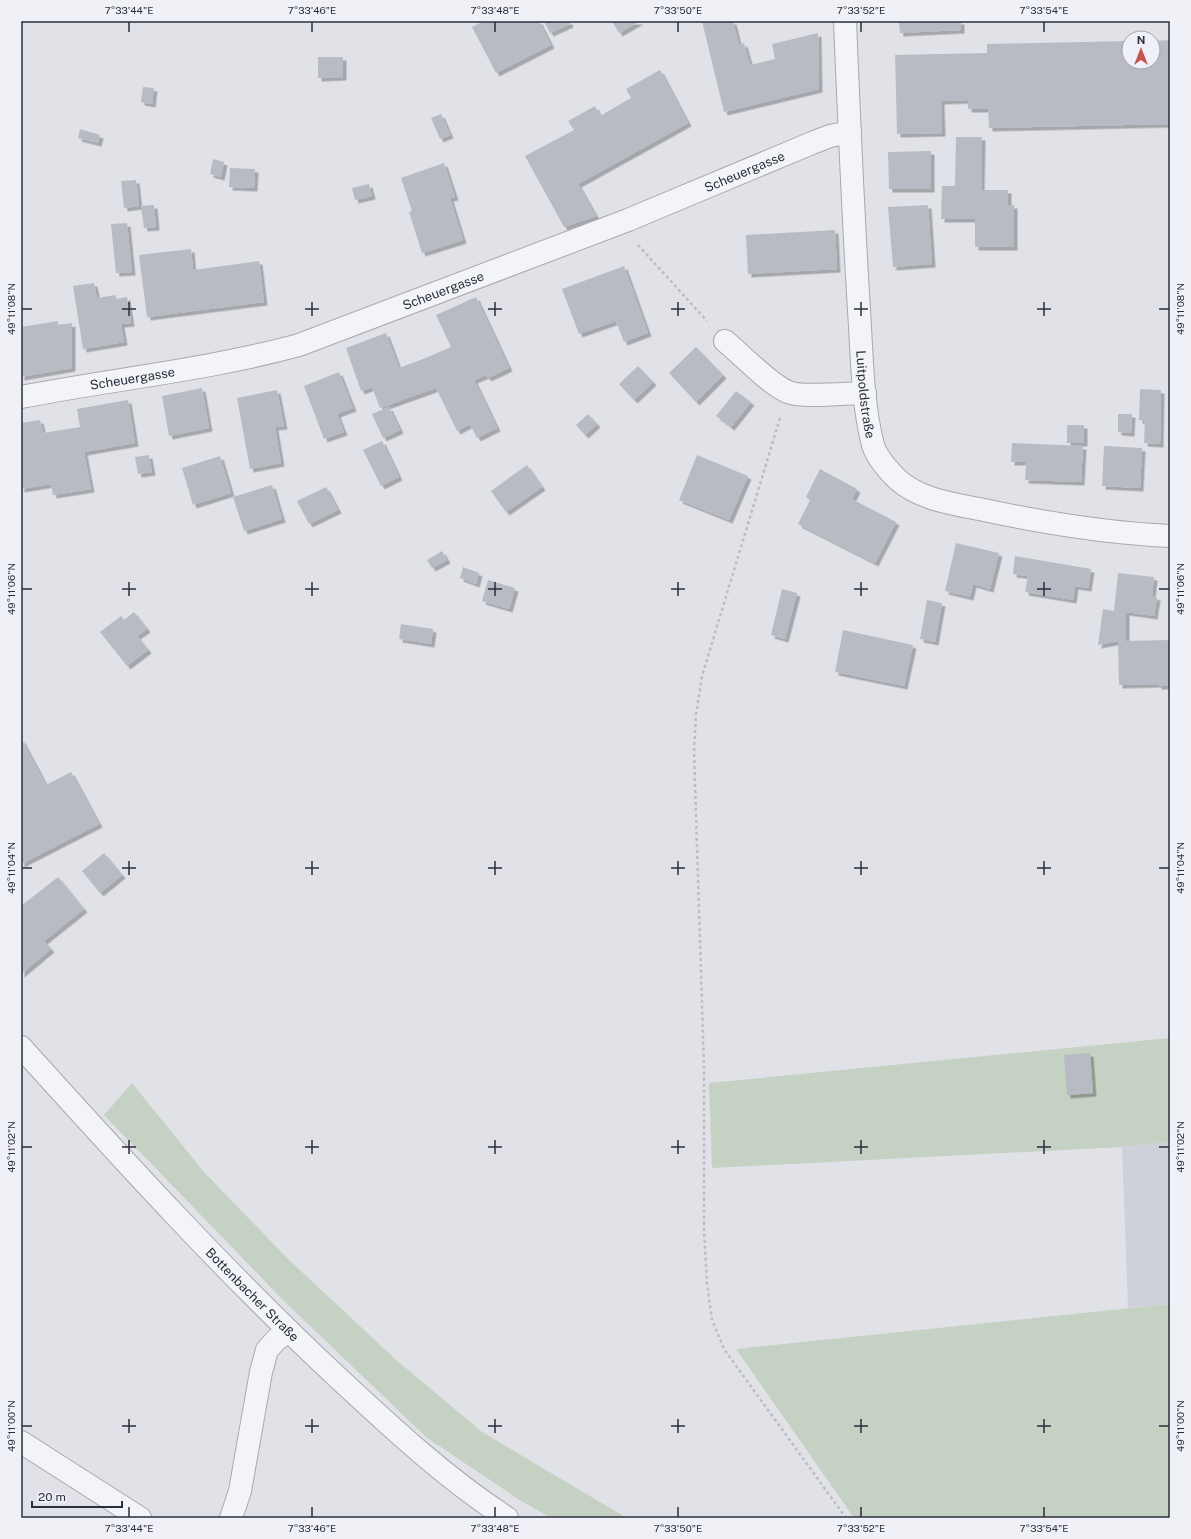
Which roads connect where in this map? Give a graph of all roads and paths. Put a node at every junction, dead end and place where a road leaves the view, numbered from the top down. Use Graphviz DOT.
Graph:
graph roads {
  1 [pos="845,21"];
  2 [pos="850,132"];
  3 [pos="628,220"];
  4 [pos="725,341"];
  5 [pos="788,393"];
  6 [pos="865,393"];
  7 [pos="21,397"];
  8 [pos="1170,536"];
  9 [pos="21,1047"];
  10 [pos="289,1331"];
  11 [pos="21,1442"];
  12 [pos="140,1518"];
  13 [pos="231,1518"];
  14 [pos="507,1518"];
  15 [pos="846,1518"];
  1 -- 2 [label="street, Luitpoldstraße"];
  2 -- 3 [label="street, Scheuergasse"];
  2 -- 6 [label="street, Luitpoldstraße"];
  3 -- 4 [label="path"];
  3 -- 7 [label="street, Scheuergasse"];
  4 -- 5 [label="street"];
  5 -- 6 [label="street"];
  5 -- 15 [label="path"];
  6 -- 8 [label="street, Luitpoldstraße"];
  9 -- 10 [label="street, Bottenbacher Straße"];
  10 -- 13 [label="street"];
  10 -- 14 [label="street, Bottenbacher Straße"];
  11 -- 12 [label="street"];
}
